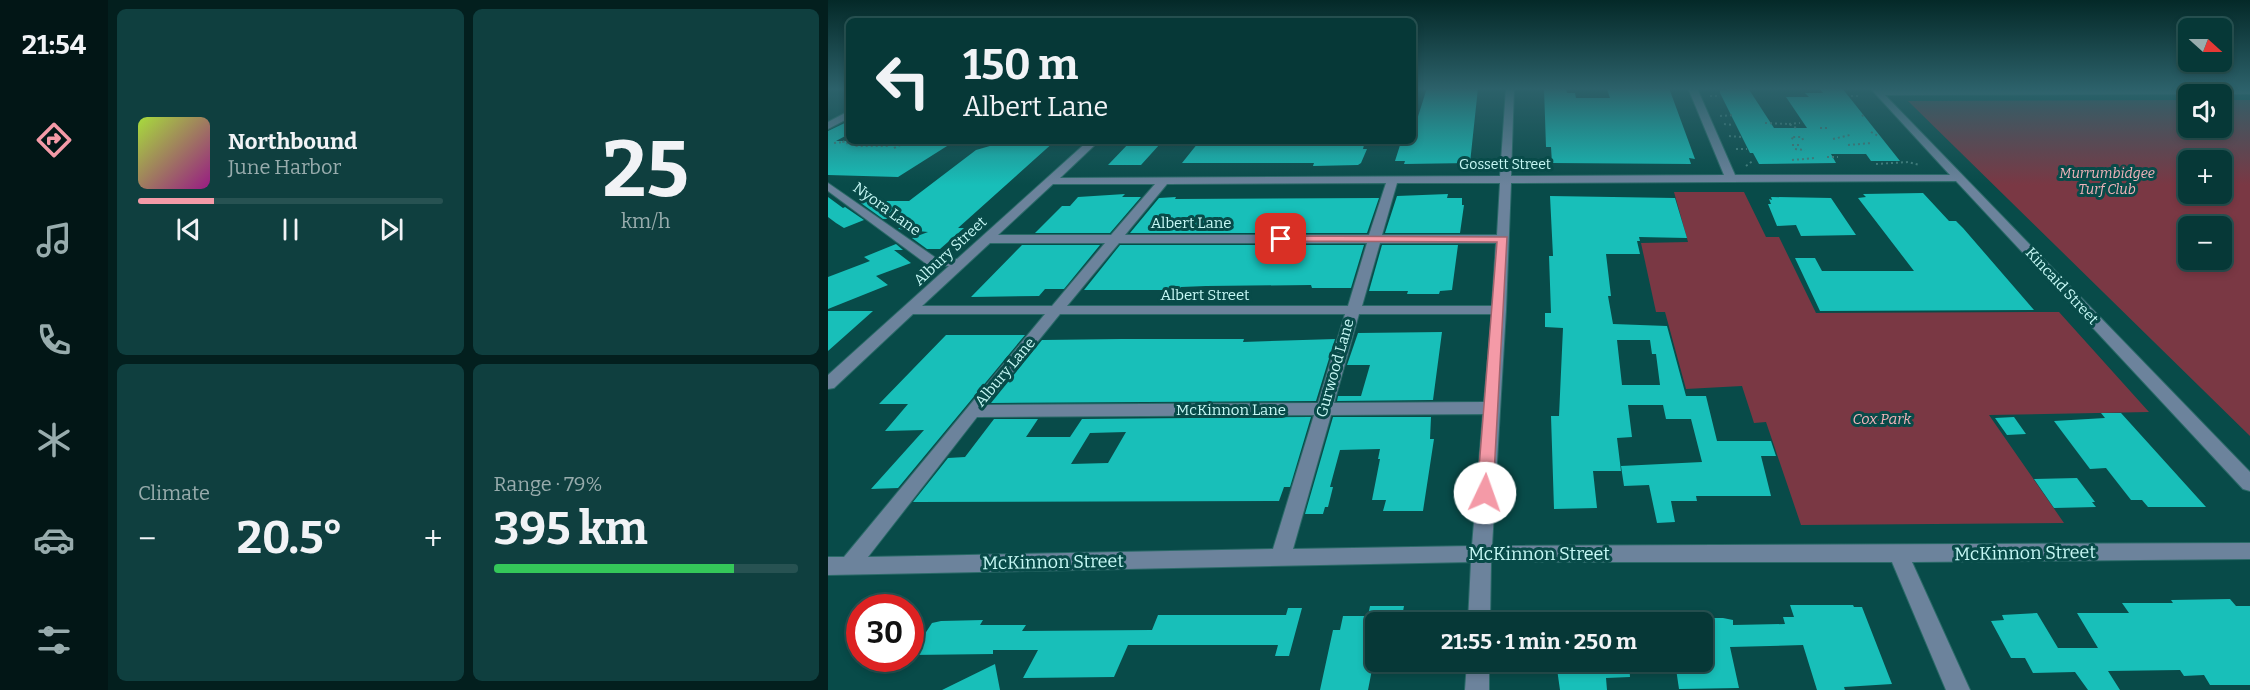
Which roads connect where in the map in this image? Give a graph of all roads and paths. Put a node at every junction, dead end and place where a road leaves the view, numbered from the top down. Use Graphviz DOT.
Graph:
graph roads {
  1 [pos="1508,120"];
  2 [pos="1706,120"];
  3 [pos="1905,120"];
  4 [pos="1765,123"];
  5 [pos="1800,123"];
  6 [pos="1724,124"];
  7 [pos="1789,124"];
  8 [pos="1734,125"];
  9 [pos="1826,127"];
  10 [pos="1820,128"];
  11 [pos="1798,129"];
  12 [pos="1871,132"];
  13 [pos="1850,135"];
  14 [pos="1730,136"];
  15 [pos="1878,136"];
  16 [pos="1741,137"];
  17 [pos="1793,139"];
  18 [pos="1833,139"];
  19 [pos="846,140"];
  20 [pos="1803,140"];
  21 [pos="843,142"];
  22 [pos="834,143"];
  23 [pos="846,143"];
  24 [pos="1872,143"];
  25 [pos="850,144"];
  26 [pos="903,144"];
  27 [pos="1091,144"];
  28 [pos="1792,145"];
  29 [pos="1799,145"];
  30 [pos="1848,145"];
  31 [pos="886,147"];
  32 [pos="894,148"];
  33 [pos="1736,149"];
  34 [pos="1747,149"];
  35 [pos="1795,149"];
  36 [pos="1805,150"];
  37 [pos="1827,157"];
  38 [pos="1815,158"];
  39 [pos="1838,158"];
  40 [pos="1754,160"];
  41 [pos="1792,160"];
  42 [pos="1876,164"];
  43 [pos="1922,166"];
  44 [pos="1744,167"];
  45 [pos="1959,177"];
  46 [pos="1731,178"];
  47 [pos="1504,179"];
  48 [pos="1164,180"];
  49 [pos="1392,180"];
  50 [pos="1051,181"];
  51 [pos="828,186"];
  52 [pos="987,239"];
  53 [pos="1114,239"];
  54 [pos="1376,239"];
  55 [pos="1503,239"];
  56 [pos="962,263"];
  57 [pos="911,310"];
  58 [pos="1498,310"];
  59 [pos="1055,312"];
  60 [pos="1352,312"];
  61 [pos="828,384"];
  62 [pos="1490,408"];
  63 [pos="1323,410"];
  64 [pos="972,411"];
  65 [pos="2250,484"];
  66 [pos="2250,551"];
  67 [pos="1481,554"];
  68 [pos="1898,554"];
  69 [pos="1280,558"];
  70 [pos="828,566"];
  71 [pos="849,566"];
  72 [pos="1479,612"];
  73 [pos="1478,672"];
  74 [pos="1477,690"];
  75 [pos="1958,690"];
  1 -- 47 [label="street"];
  2 -- 46 [label="street"];
  3 -- 45 [label="street, Kincaid Street"];
  4 -- 7 [label="path"];
  5 -- 7 [label="path"];
  6 -- 8 [label="path"];
  7 -- 11 [label="path"];
  9 -- 10 [label="path"];
  12 -- 15 [label="path"];
  13 -- 18 [label="path"];
  14 -- 16 [label="path"];
  17 -- 20 [label="path"];
  19 -- 21 [label="path"];
  21 -- 22 [label="path"];
  21 -- 23 [label="path"];
  24 -- 30 [label="path"];
  25 -- 31 [label="path"];
  26 -- 32 [label="path"];
  27 -- 50 [label="street, Albury Street"];
  28 -- 29 [label="path"];
  33 -- 34 [label="path"];
  35 -- 36 [label="path"];
  37 -- 39 [label="path"];
  38 -- 41 [label="path"];
  40 -- 44 [label="path"];
  42 -- 43 [label="path"];
  45 -- 46 [label="street, Gossett Street"];
  45 -- 65 [label="street, Kincaid Street"];
  46 -- 47 [label="street, Gossett Street"];
  47 -- 49 [label="street, Gossett Street"];
  47 -- 55 [label="street"];
  48 -- 49 [label="street, Gossett Street"];
  48 -- 50 [label="street, Gossett Street"];
  48 -- 53 [label="street, Albury Lane"];
  49 -- 54 [label="street, Gurwood Lane"];
  50 -- 52 [label="street, Albury Street"];
  51 -- 56 [label="street, Nyora Lane"];
  52 -- 53 [label="street, Albert Lane"];
  52 -- 56 [label="street, Albury Street"];
  53 -- 54 [label="street, Albert Lane"];
  53 -- 59 [label="street, Albury Lane"];
  54 -- 55 [label="street, Albert Lane"];
  54 -- 60 [label="street, Gurwood Lane"];
  55 -- 58 [label="street"];
  56 -- 57 [label="street, Albury Street"];
  57 -- 59 [label="street, Albert Street"];
  57 -- 61 [label="street, Albury Street"];
  58 -- 60 [label="street, Albert Street"];
  58 -- 62 [label="street"];
  59 -- 60 [label="street, Albert Street"];
  59 -- 64 [label="street, Albury Lane"];
  60 -- 63 [label="street, Gurwood Lane"];
  62 -- 63 [label="street, McKinnon Lane"];
  62 -- 67 [label="street"];
  63 -- 64 [label="street, McKinnon Lane"];
  63 -- 69 [label="street, Gurwood Lane"];
  64 -- 71 [label="street, Albury Lane"];
  66 -- 68 [label="street, McKinnon Street"];
  67 -- 68 [label="street, McKinnon Street"];
  67 -- 69 [label="street, McKinnon Street"];
  67 -- 72 [label="street"];
  68 -- 75 [label="street"];
  69 -- 71 [label="street, McKinnon Street"];
  70 -- 71 [label="street, McKinnon Street"];
  73 -- 74 [label="street"];
}
